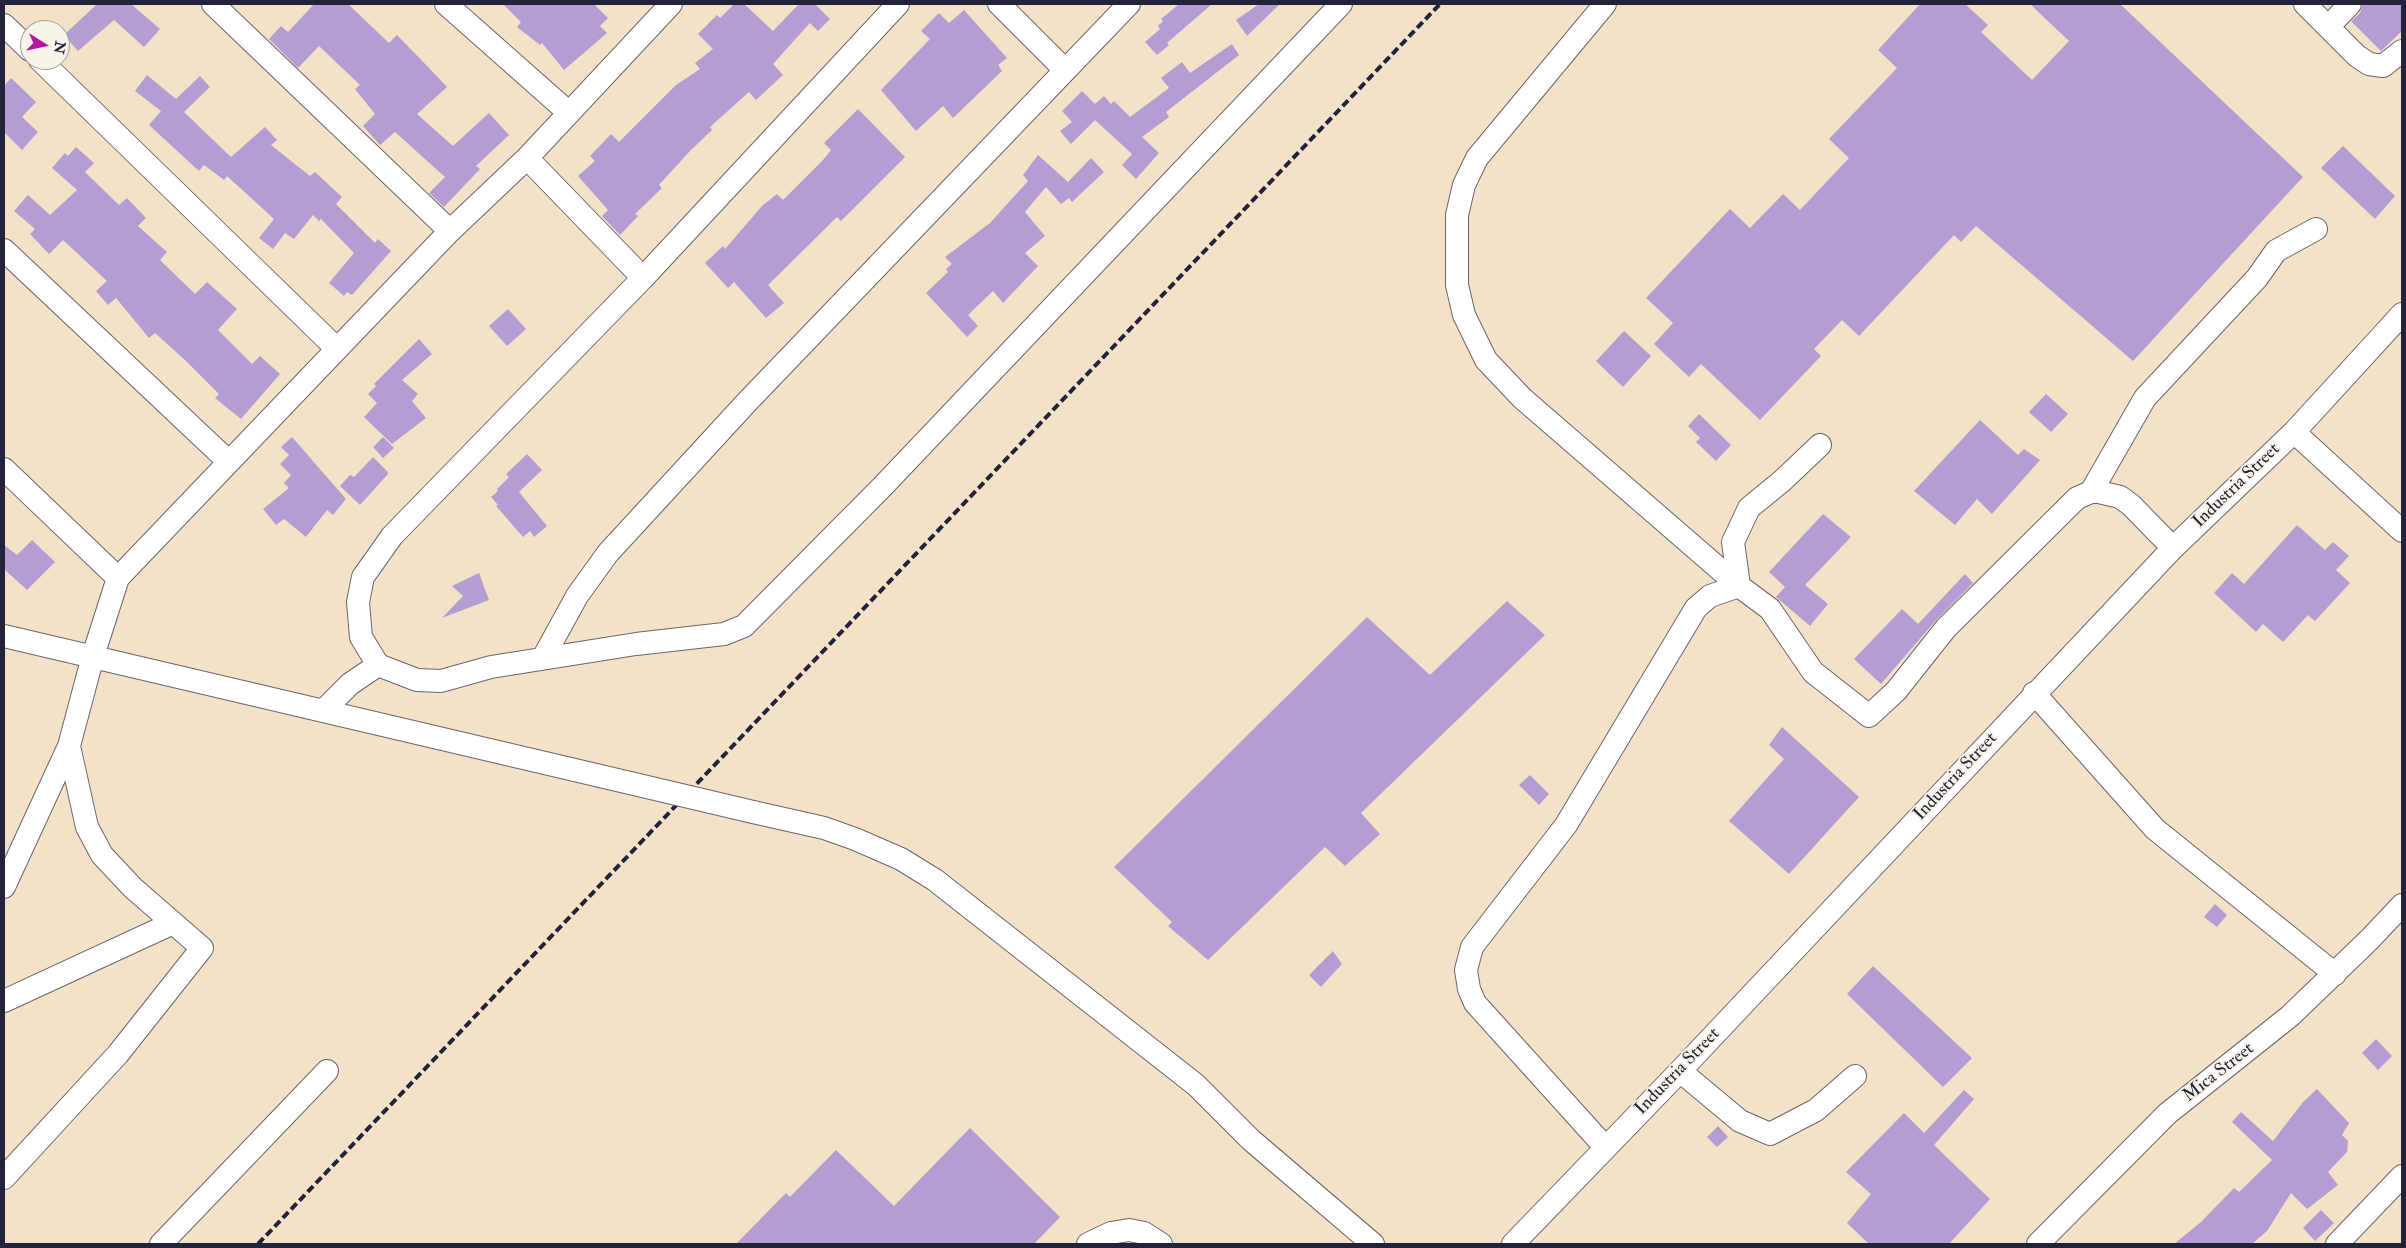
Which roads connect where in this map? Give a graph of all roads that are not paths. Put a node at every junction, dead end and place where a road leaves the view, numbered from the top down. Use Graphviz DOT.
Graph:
graph roads {
  1 [pos="213,4"];
  2 [pos="446,4"];
  3 [pos="671,4"];
  4 [pos="898,4"];
  5 [pos="999,4"];
  6 [pos="1130,4"];
  7 [pos="1342,4"];
  8 [pos="1605,4"];
  9 [pos="2305,4"];
  10 [pos="2350,4"];
  11 [pos="4,25"];
  12 [pos="2328,27"];
  13 [pos="20,40"];
  14 [pos="2402,51"];
  15 [pos="50,70"];
  16 [pos="1065,70"];
  17 [pos="568,112"];
  18 [pos="527,158"];
  19 [pos="2316,229"];
  20 [pos="450,230"];
  21 [pos="4,250"];
  22 [pos="643,278"];
  23 [pos="2402,314"];
  24 [pos="336,348"];
  25 [pos="2294,432"];
  26 [pos="1820,445"];
  27 [pos="229,462"];
  28 [pos="4,469"];
  29 [pos="2091,492"];
  30 [pos="2402,531"];
  31 [pos="2173,548"];
  32 [pos="118,578"];
  33 [pos="1739,586"];
  34 [pos="4,636"];
  35 [pos="93,656"];
  36 [pos="544,658"];
  37 [pos="378,664"];
  38 [pos="2034,694"];
  39 [pos="324,710"];
  40 [pos="69,746"];
  41 [pos="4,887"];
  42 [pos="2402,905"];
  43 [pos="173,923"];
  44 [pos="2335,974"];
  45 [pos="4,1001"];
  46 [pos="327,1070"];
  47 [pos="1680,1071"];
  48 [pos="1855,1076"];
  49 [pos="1605,1147"];
  50 [pos="2402,1176"];
  51 [pos="4,1178"];
  52 [pos="161,1244"];
  53 [pos="1088,1244"];
  54 [pos="1161,1244"];
  55 [pos="1373,1244"];
  56 [pos="1513,1244"];
  57 [pos="2038,1244"];
  58 [pos="2337,1244"];
  1 -- 20 [label="street"];
  2 -- 17 [label="street"];
  3 -- 17 [label="street"];
  4 -- 22 [label="street"];
  5 -- 16 [label="street"];
  6 -- 16 [label="street"];
  7 -- 36 [label="street"];
  8 -- 33 [label="street"];
  9 -- 12 [label="street"];
  10 -- 12 [label="street"];
  11 -- 13 [label="street"];
  12 -- 14 [label="street"];
  15 -- 24 [label="street"];
  16 -- 36 [label="street"];
  17 -- 18 [label="street"];
  18 -- 20 [label="street"];
  18 -- 22 [label="street"];
  19 -- 29 [label="street"];
  20 -- 24 [label="street"];
  21 -- 27 [label="street"];
  22 -- 37 [label="street"];
  23 -- 25 [label="street, Industria Street"];
  24 -- 27 [label="street"];
  25 -- 30 [label="street"];
  25 -- 31 [label="street, Industria Street"];
  26 -- 33 [label="street"];
  27 -- 32 [label="street"];
  28 -- 32 [label="street"];
  29 -- 31 [label="street"];
  29 -- 33 [label="street"];
  31 -- 38 [label="street, Industria Street"];
  32 -- 35 [label="street"];
  33 -- 49 [label="street"];
  34 -- 35 [label="street"];
  35 -- 39 [label="street"];
  35 -- 40 [label="street"];
  36 -- 37 [label="street"];
  37 -- 39 [label="street"];
  38 -- 44 [label="street"];
  38 -- 47 [label="street, Industria Street"];
  39 -- 55 [label="street, bridge"];
  40 -- 41 [label="street"];
  40 -- 43 [label="street"];
  42 -- 44 [label="street, Mica Street"];
  43 -- 45 [label="street"];
  43 -- 51 [label="street"];
  44 -- 57 [label="street, Mica Street"];
  46 -- 52 [label="street"];
  47 -- 48 [label="street"];
  47 -- 49 [label="street, Industria Street"];
  49 -- 56 [label="street, Industria Street"];
  50 -- 58 [label="street"];
  53 -- 54 [label="street"];
}
